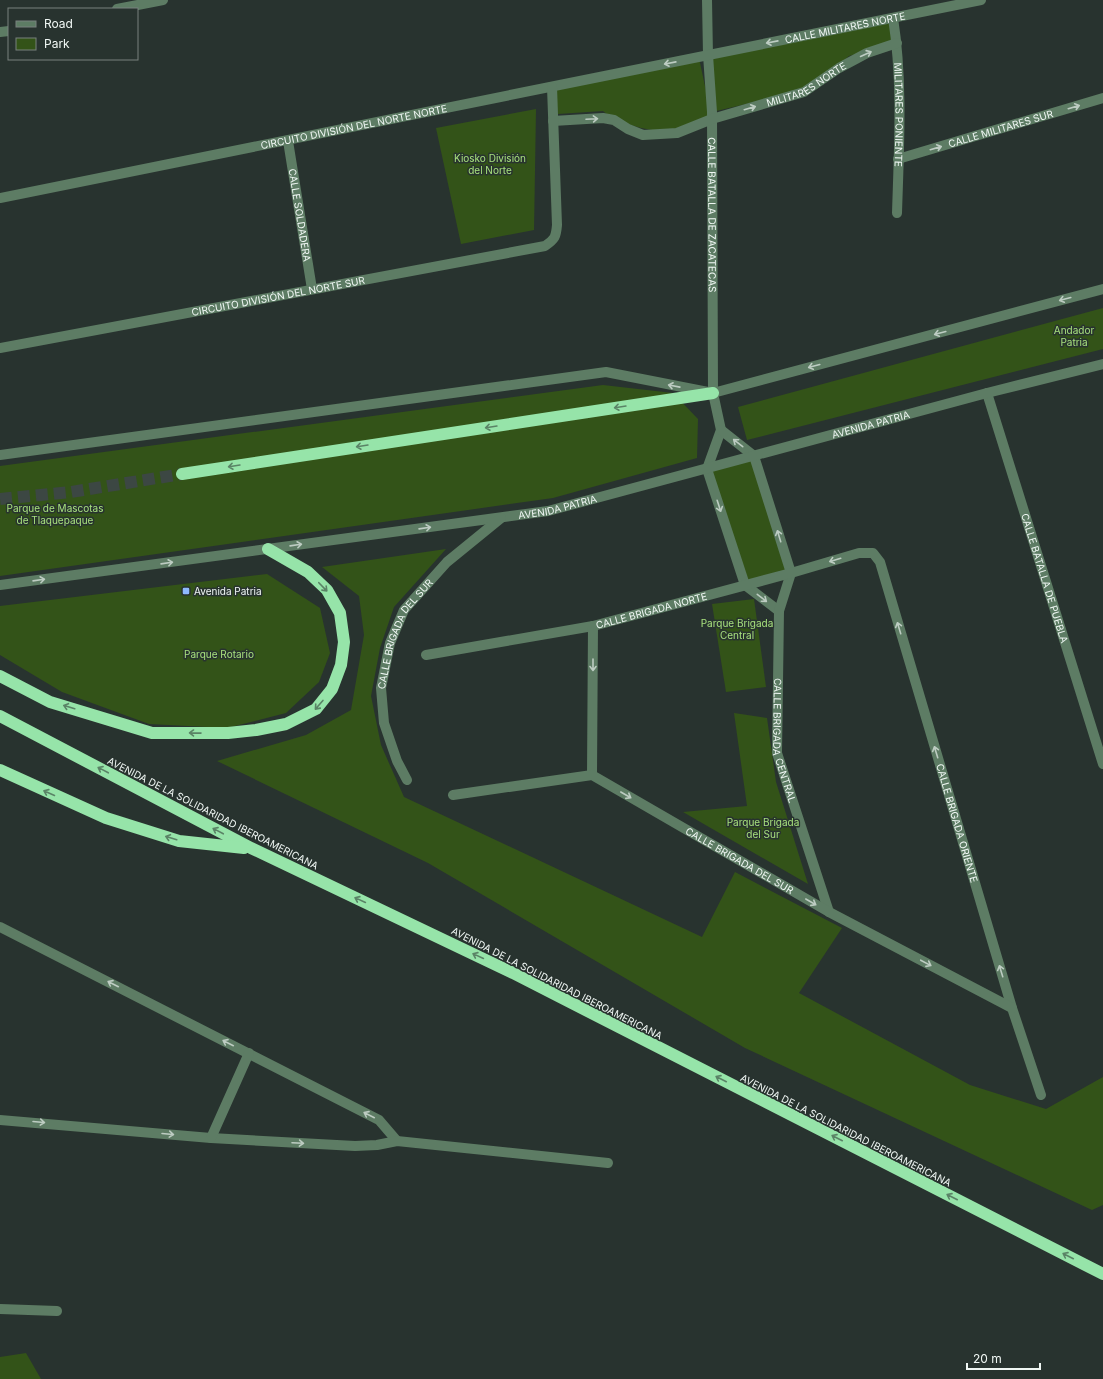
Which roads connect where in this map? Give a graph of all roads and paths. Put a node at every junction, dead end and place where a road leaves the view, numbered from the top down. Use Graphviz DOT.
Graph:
graph roads {
  1 [pos="162,0"];
  2 [pos="707,0"];
  3 [pos="981,0"];
  4 [pos="122,8"];
  5 [pos="893,18"];
  6 [pos="897,43"];
  7 [pos="708,55"];
  8 [pos="552,87"];
  9 [pos="1103,98"];
  10 [pos="712,119"];
  11 [pos="553,121"];
  12 [pos="288,141"];
  13 [pos="898,159"];
  14 [pos="0,198"];
  15 [pos="897,213"];
  16 [pos="312,289"];
  17 [pos="1103,289"];
  18 [pos="0,348"];
  19 [pos="1103,364"];
  20 [pos="714,393"];
  21 [pos="988,393"];
  22 [pos="721,430"];
  23 [pos="0,455"];
  24 [pos="754,456"];
  25 [pos="707,468"];
  26 [pos="182,474"];
  27 [pos="502,518"];
  28 [pos="268,549"];
  29 [pos="873,553"];
  30 [pos="791,573"];
  31 [pos="745,585"];
  32 [pos="0,586"];
  33 [pos="779,611"];
  34 [pos="593,626"];
  35 [pos="426,655"];
  36 [pos="0,676"];
  37 [pos="0,716"];
  38 [pos="1103,764"];
  39 [pos="0,770"];
  40 [pos="592,775"];
  41 [pos="407,780"];
  42 [pos="453,795"];
  43 [pos="251,848"];
  44 [pos="829,912"];
  45 [pos="0,927"];
  46 [pos="1012,1008"];
  47 [pos="249,1053"];
  48 [pos="1041,1095"];
  49 [pos="0,1114"];
  50 [pos="0,1120"];
  51 [pos="14,1120"];
  52 [pos="211,1138"];
  53 [pos="397,1141"];
  54 [pos="608,1163"];
  55 [pos="1103,1274"];
  56 [pos="0,1309"];
  57 [pos="57,1311"];
  1 -- 4 [label="street"];
  2 -- 7 [label="street, CALLE BATALLA DE ZACATECAS"];
  3 -- 5 [label="street, CALLE MILITARES NORTE"];
  5 -- 6 [label="street, MILITARES PONIENTE"];
  5 -- 7 [label="street, CALLE MILITARES NORTE, one-way"];
  10 -- 6 [label="street, MILITARES NORTE, one-way"];
  6 -- 13 [label="street, MILITARES PONIENTE"];
  7 -- 8 [label="street, CIRCUITO DIVISIÓN DEL NORTE NORTE, one-way"];
  7 -- 10 [label="street, CALLE BATALLA DE ZACATECAS"];
  8 -- 11 [label="street"];
  8 -- 12 [label="street, CIRCUITO DIVISIÓN DEL NORTE NORTE"];
  13 -- 9 [label="street, CALLE MILITARES SUR, one-way"];
  11 -- 10 [label="street, MILITARES NORTE, one-way"];
  10 -- 20 [label="street, CALLE BATALLA DE ZACATECAS"];
  11 -- 16 [label="street, CIRCUITO DIVISIÓN DEL NORTE SUR"];
  12 -- 14 [label="street, CIRCUITO DIVISIÓN DEL NORTE NORTE"];
  12 -- 16 [label="street, CALLE SOLDADERA"];
  13 -- 15 [label="street, MILITARES PONIENTE"];
  16 -- 18 [label="street, CIRCUITO DIVISIÓN DEL NORTE SUR"];
  17 -- 20 [label="street, one-way"];
  19 -- 21 [label="street, AVENIDA PATRIA"];
  20 -- 22 [label="street, CALLE BATALLA DE ZACATECAS"];
  20 -- 23 [label="street, one-way"];
  20 -- 26 [label="highway, one-way"];
  21 -- 24 [label="street, AVENIDA PATRIA"];
  21 -- 38 [label="street, CALLE BATALLA DE PUEBLA"];
  24 -- 22 [label="street, one-way"];
  22 -- 25 [label="street"];
  24 -- 25 [label="street, AVENIDA PATRIA"];
  30 -- 24 [label="street, one-way"];
  25 -- 27 [label="street, AVENIDA PATRIA"];
  25 -- 31 [label="street, one-way"];
  28 -- 27 [label="street, AVENIDA PATRIA, one-way"];
  27 -- 41 [label="street, CALLE BRIGADA DEL SUR"];
  32 -- 28 [label="street, AVENIDA PATRIA, one-way"];
  28 -- 36 [label="highway, one-way"];
  29 -- 30 [label="street, CALLE BRIGADA NORTE, one-way"];
  46 -- 29 [label="street, CALLE BRIGADA ORIENTE, one-way"];
  30 -- 31 [label="street, CALLE BRIGADA NORTE"];
  30 -- 33 [label="street, CALLE BRIGADA CENTRAL"];
  31 -- 33 [label="street, one-way"];
  31 -- 34 [label="street, CALLE BRIGADA NORTE"];
  33 -- 44 [label="street, CALLE BRIGADA CENTRAL"];
  34 -- 35 [label="street, CALLE BRIGADA NORTE"];
  34 -- 40 [label="street, one-way"];
  43 -- 37 [label="highway, AVENIDA DE LA SOLIDARIDAD IBEROAMERICANA, one-way"];
  43 -- 39 [label="highway, one-way"];
  40 -- 42 [label="street"];
  40 -- 44 [label="street, CALLE BRIGADA DEL SUR, one-way"];
  55 -- 43 [label="highway, AVENIDA DE LA SOLIDARIDAD IBEROAMERICANA, one-way"];
  44 -- 46 [label="street, CALLE BRIGADA DEL SUR, one-way"];
  47 -- 45 [label="street, one-way"];
  46 -- 48 [label="street, CALLE BRIGADA ORIENTE"];
  47 -- 52 [label="street"];
  53 -- 47 [label="street, one-way"];
  49 -- 51 [label="street"];
  50 -- 51 [label="street"];
  51 -- 52 [label="street, one-way"];
  52 -- 53 [label="street, one-way"];
  53 -- 54 [label="street"];
  56 -- 57 [label="street"];
}
